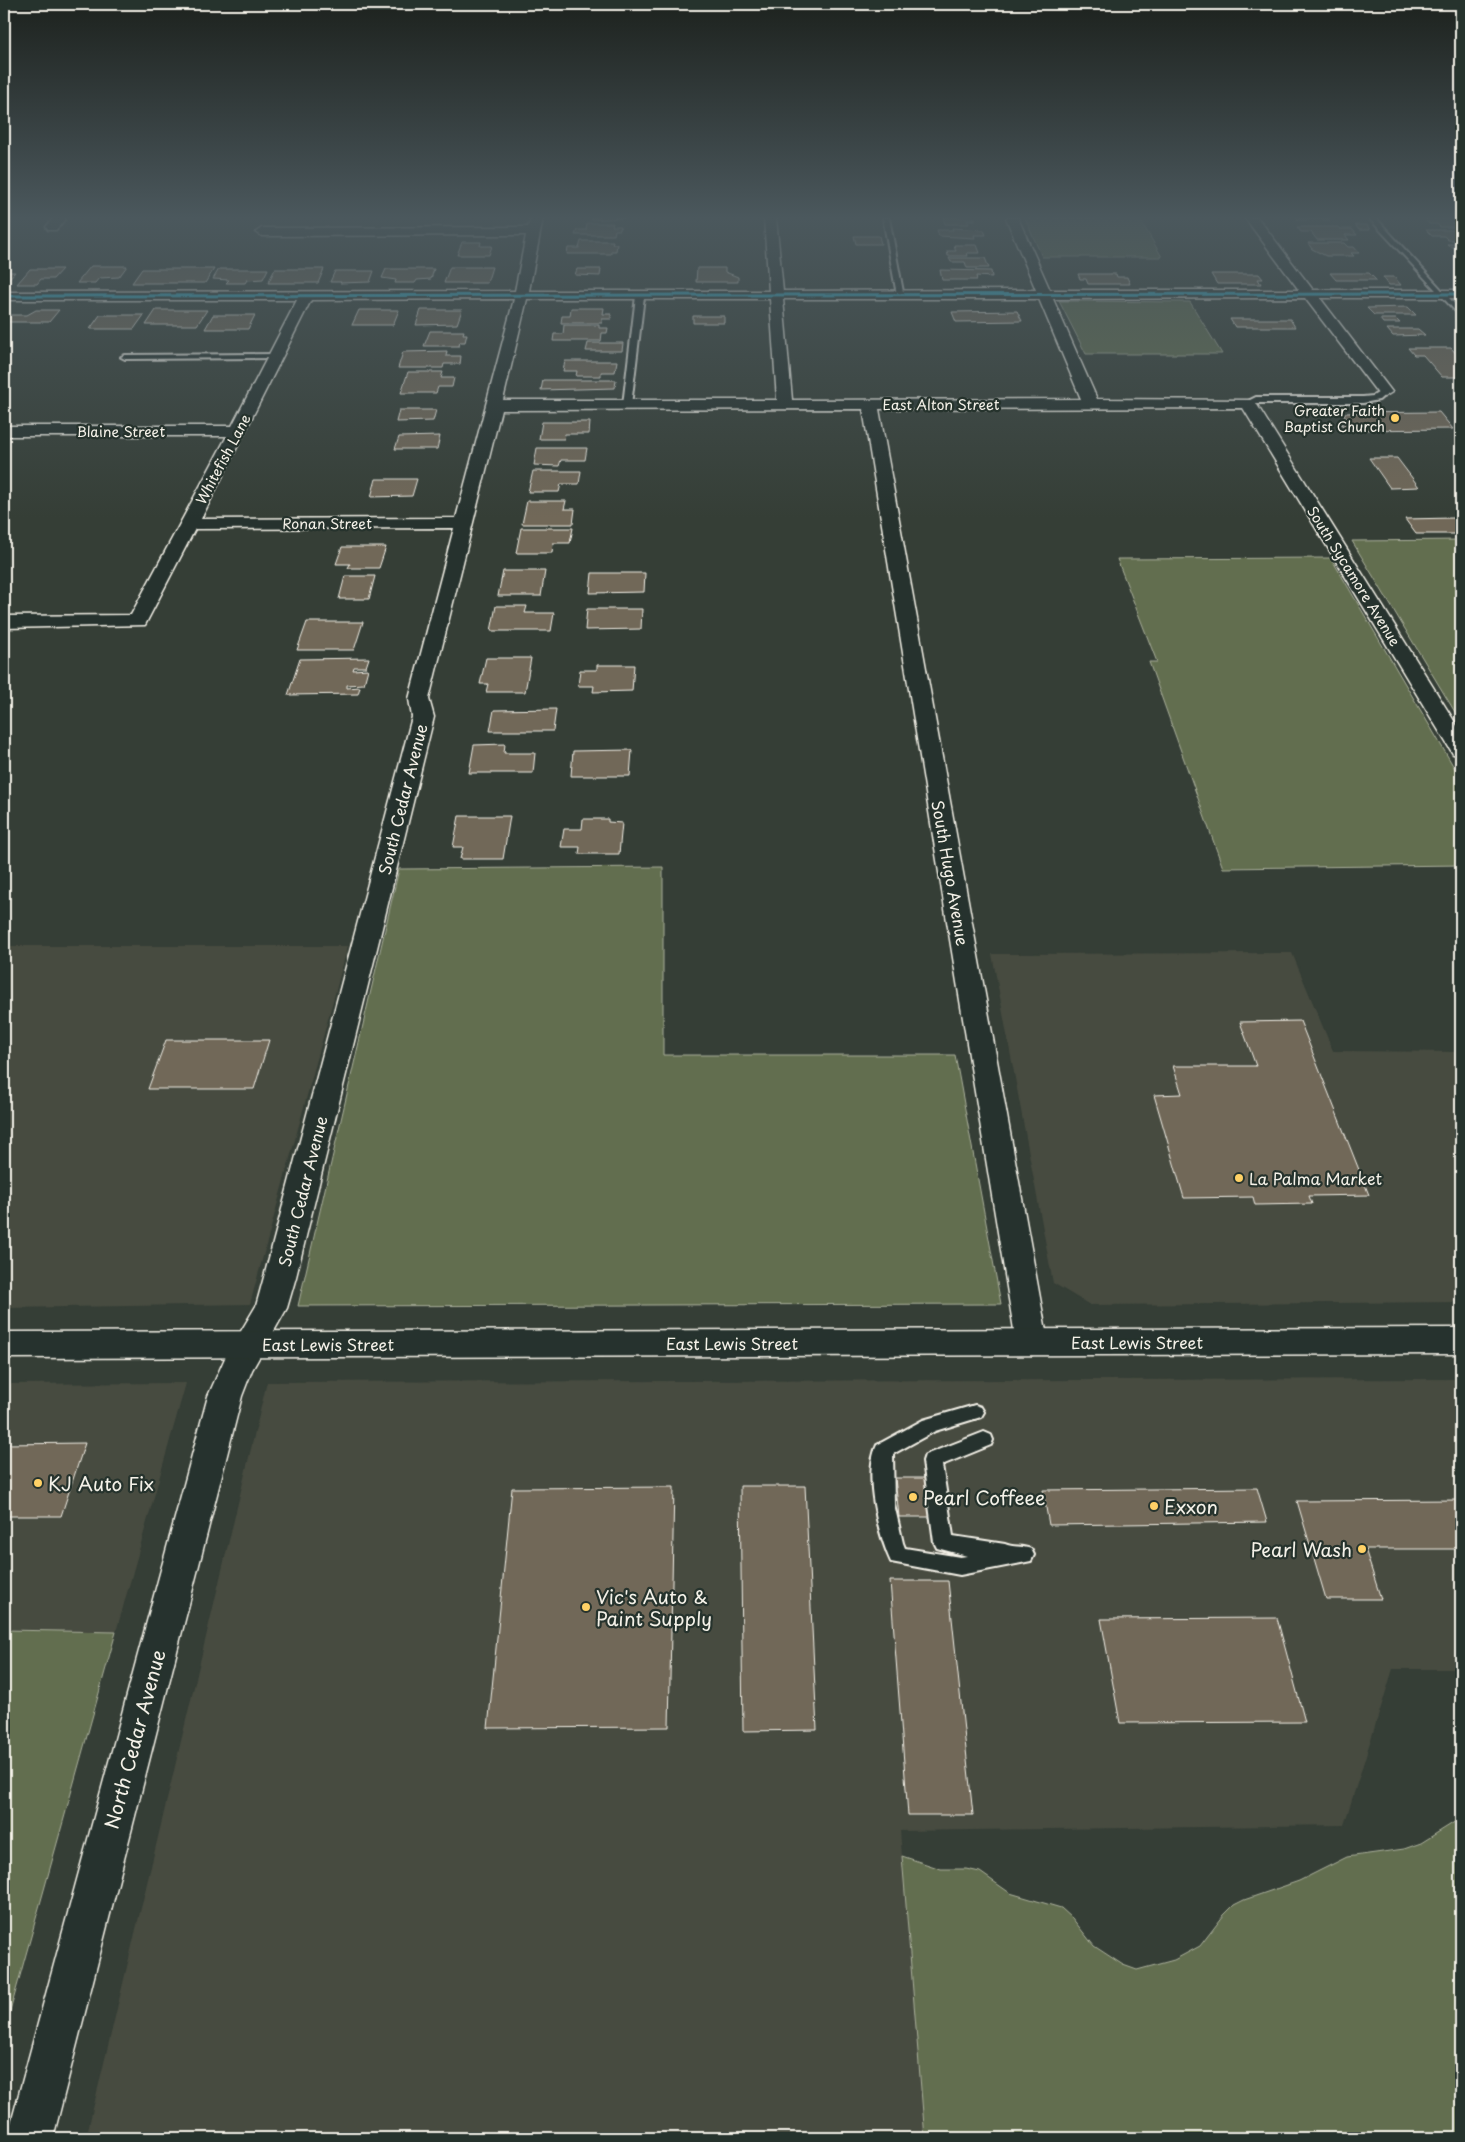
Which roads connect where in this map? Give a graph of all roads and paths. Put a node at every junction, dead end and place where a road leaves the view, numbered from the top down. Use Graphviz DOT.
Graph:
graph roads {
  1 [pos="296,318"];
  2 [pos="516,318"];
  3 [pos="637,318"];
  4 [pos="778,318"];
  5 [pos="1054,318"];
  6 [pos="1328,318"];
  7 [pos="278,356"];
  8 [pos="125,357"];
  9 [pos="1384,392"];
  10 [pos="785,404"];
  11 [pos="870,404"];
  12 [pos="1091,404"];
  13 [pos="1248,404"];
  14 [pos="494,405"];
  15 [pos="627,405"];
  16 [pos="4,431"];
  17 [pos="238,431"];
  18 [pos="464,523"];
  19 [pos="189,524"];
  20 [pos="4,622"];
  21 [pos="1461,749"];
  22 [pos="1461,1341"];
  23 [pos="1032,1342"];
  24 [pos="250,1344"];
  25 [pos="4,1345"];
  26 [pos="975,1412"];
  27 [pos="984,1440"];
  28 [pos="30,2138"];
  1 -- 7 [label="street, Whitefish Lane"];
  2 -- 14 [label="street, South Cedar Avenue"];
  3 -- 15 [label="lane"];
  4 -- 10 [label="street"];
  5 -- 12 [label="street"];
  6 -- 9 [label="street"];
  7 -- 8 [label="lane"];
  7 -- 17 [label="street, Whitefish Lane"];
  9 -- 13 [label="lane, East Alton Street"];
  10 -- 11 [label="street, East Alton Street"];
  10 -- 15 [label="street, East Alton Street"];
  11 -- 12 [label="street, East Alton Street"];
  11 -- 23 [label="street, South Hugo Avenue"];
  12 -- 13 [label="street, East Alton Street"];
  13 -- 21 [label="street, South Sycamore Avenue"];
  14 -- 15 [label="street, East Alton Street"];
  14 -- 18 [label="street, South Cedar Avenue"];
  16 -- 17 [label="street, Blaine Street"];
  17 -- 19 [label="street, Whitefish Lane"];
  18 -- 19 [label="street, Ronan Street"];
  18 -- 24 [label="street, South Cedar Avenue"];
  19 -- 20 [label="street, Whitefish Lane"];
  22 -- 23 [label="street, East Lewis Street"];
  23 -- 24 [label="street, East Lewis Street"];
  24 -- 25 [label="street, East Lewis Street"];
  24 -- 28 [label="street, North Cedar Avenue"];
  26 -- 27 [label="lane"];
}
